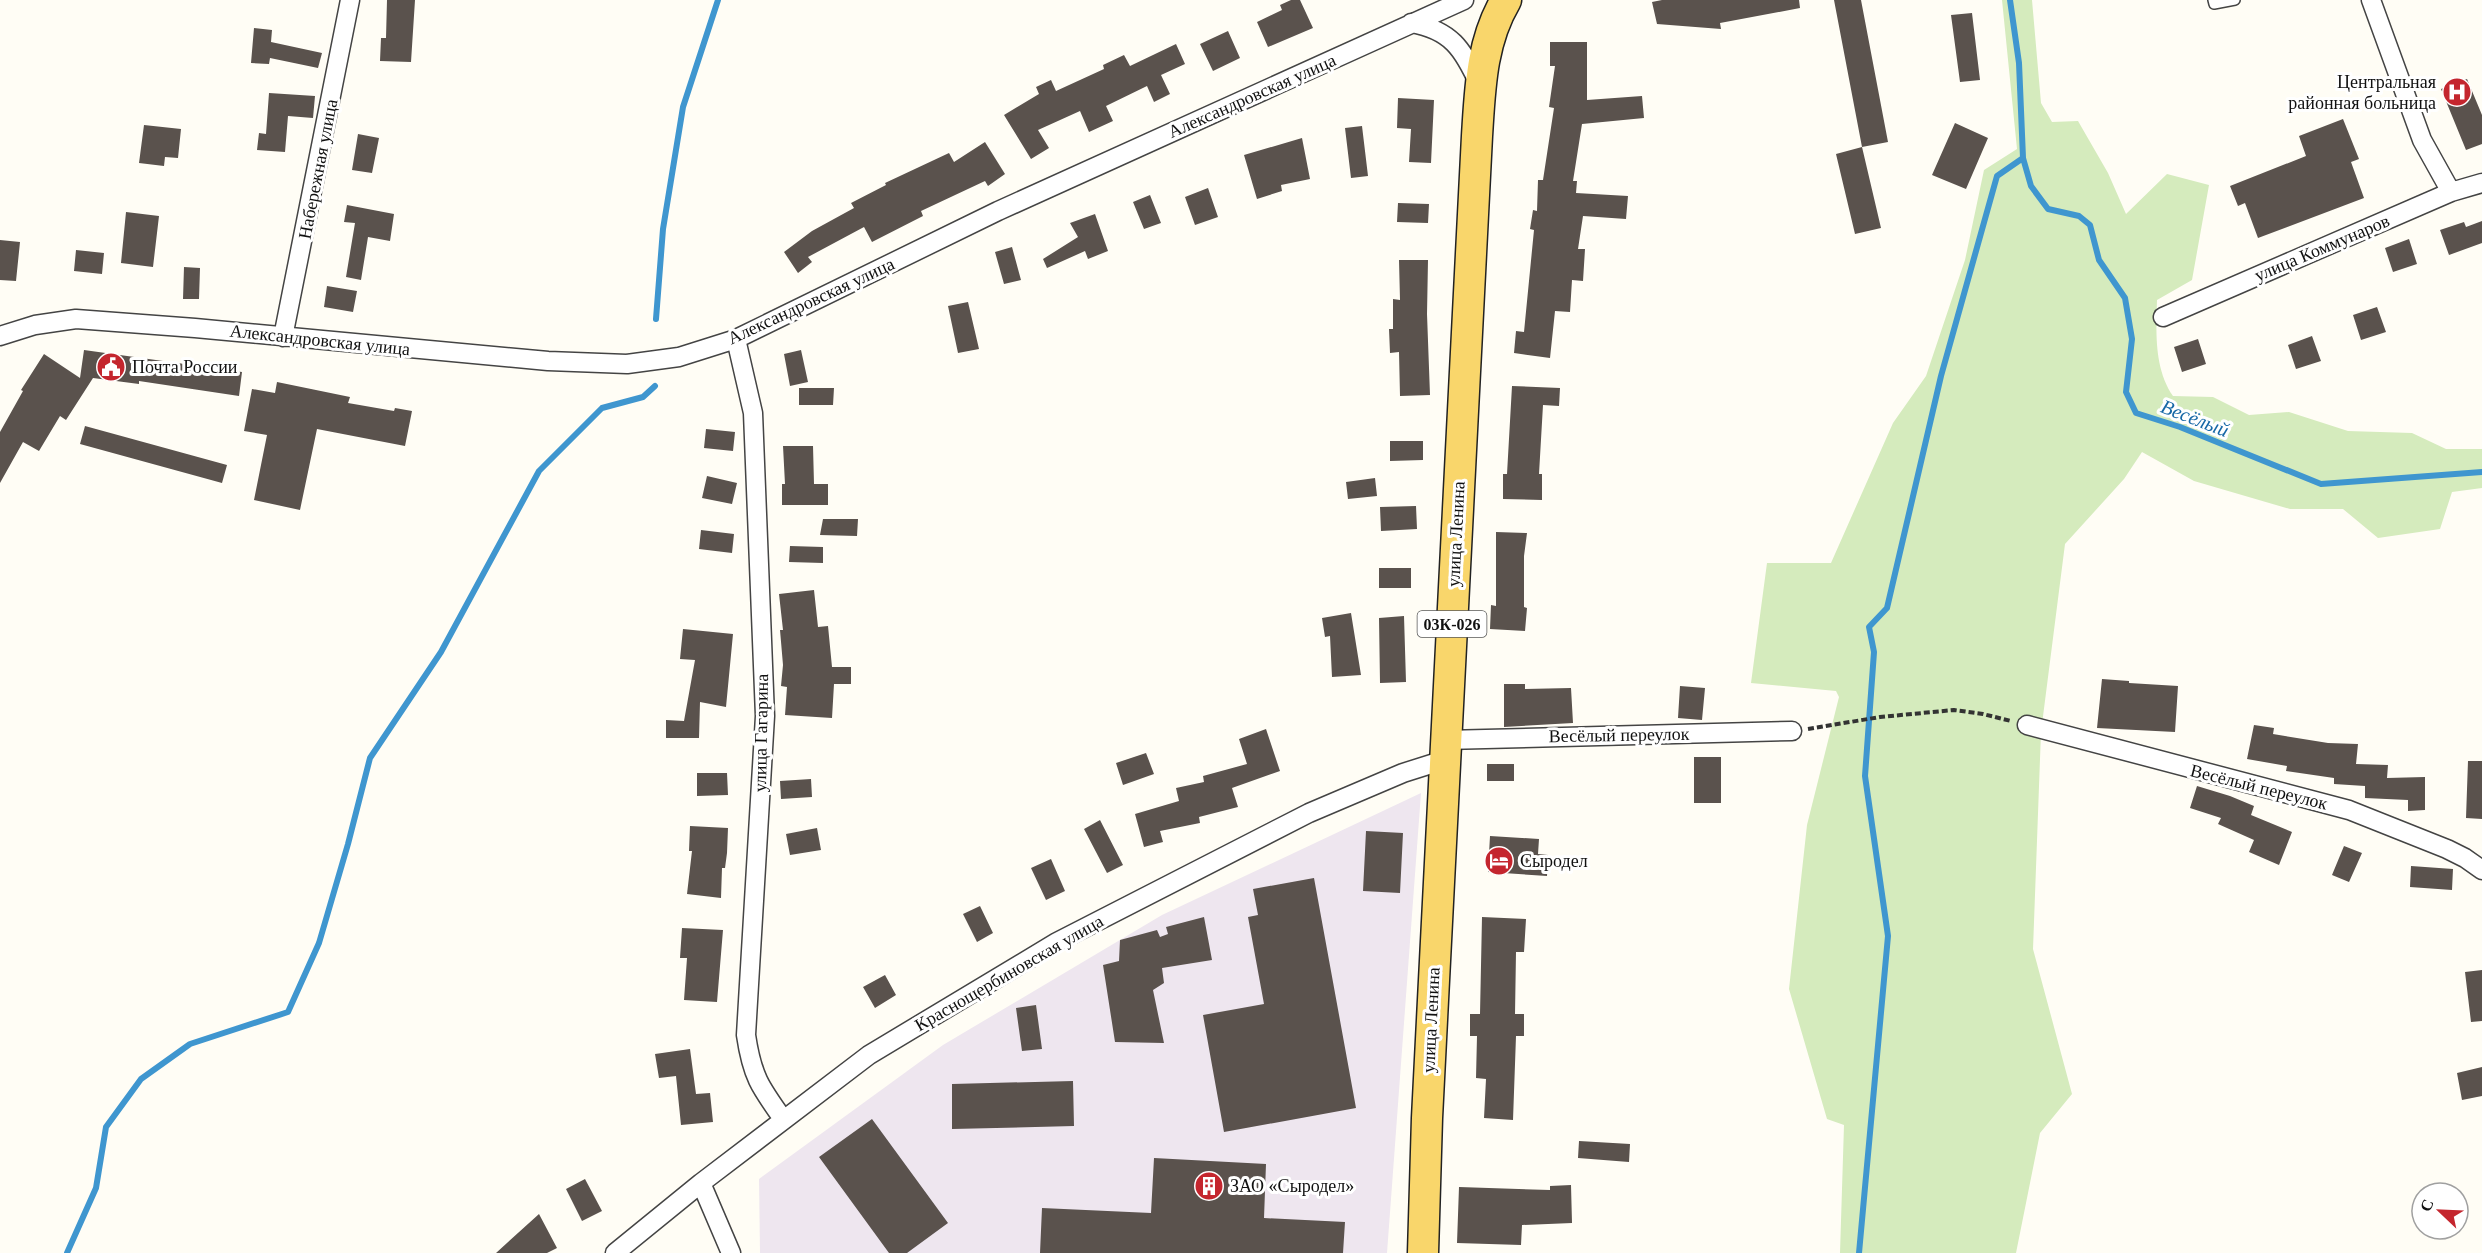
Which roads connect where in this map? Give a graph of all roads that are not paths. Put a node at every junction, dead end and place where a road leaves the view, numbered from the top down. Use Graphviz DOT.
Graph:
graph roads {
  1 [pos="350,0"];
  2 [pos="1464,0"];
  3 [pos="1506,0"];
  4 [pos="2213,0"];
  5 [pos="2235,0"];
  6 [pos="2372,0"];
  7 [pos="1412,23"];
  8 [pos="1480,85"];
  9 [pos="2482,183"];
  10 [pos="2451,192"];
  11 [pos="2163,317"];
  12 [pos="0,336"];
  13 [pos="283,337"];
  14 [pos="736,339"];
  15 [pos="2027,725"];
  16 [pos="1792,731"];
  17 [pos="1444,750"];
  18 [pos="2482,870"];
  19 [pos="783,1119"];
  20 [pos="701,1183"];
  21 [pos="615,1253"];
  22 [pos="731,1253"];
  23 [pos="1423,1253"];
  1 -- 13 [label="street, Набережная улица"];
  2 -- 7 [label="street, Александровская улица"];
  3 -- 8 [label="main road, улица Ленина / 03К-026"];
  4 -- 5 [label="lane"];
  6 -- 10 [label="street"];
  7 -- 8 [label="street"];
  7 -- 14 [label="street, Александровская улица"];
  8 -- 17 [label="main road, улица Ленина / 03К-026"];
  9 -- 10 [label="street, улица Коммунаров"];
  10 -- 11 [label="street, улица Коммунаров"];
  12 -- 13 [label="street, Александровская улица"];
  13 -- 14 [label="street, Александровская улица"];
  14 -- 19 [label="street, улица Гагарина"];
  15 -- 18 [label="street, Весёлый переулок"];
  16 -- 17 [label="street, Весёлый переулок"];
  17 -- 19 [label="street, Краснощербиновская улица"];
  17 -- 23 [label="main road, улица Ленина / 03К-026"];
  19 -- 20 [label="street, Краснощербиновская улица"];
  20 -- 21 [label="street, Краснощербиновская улица"];
  20 -- 22 [label="street"];
}
